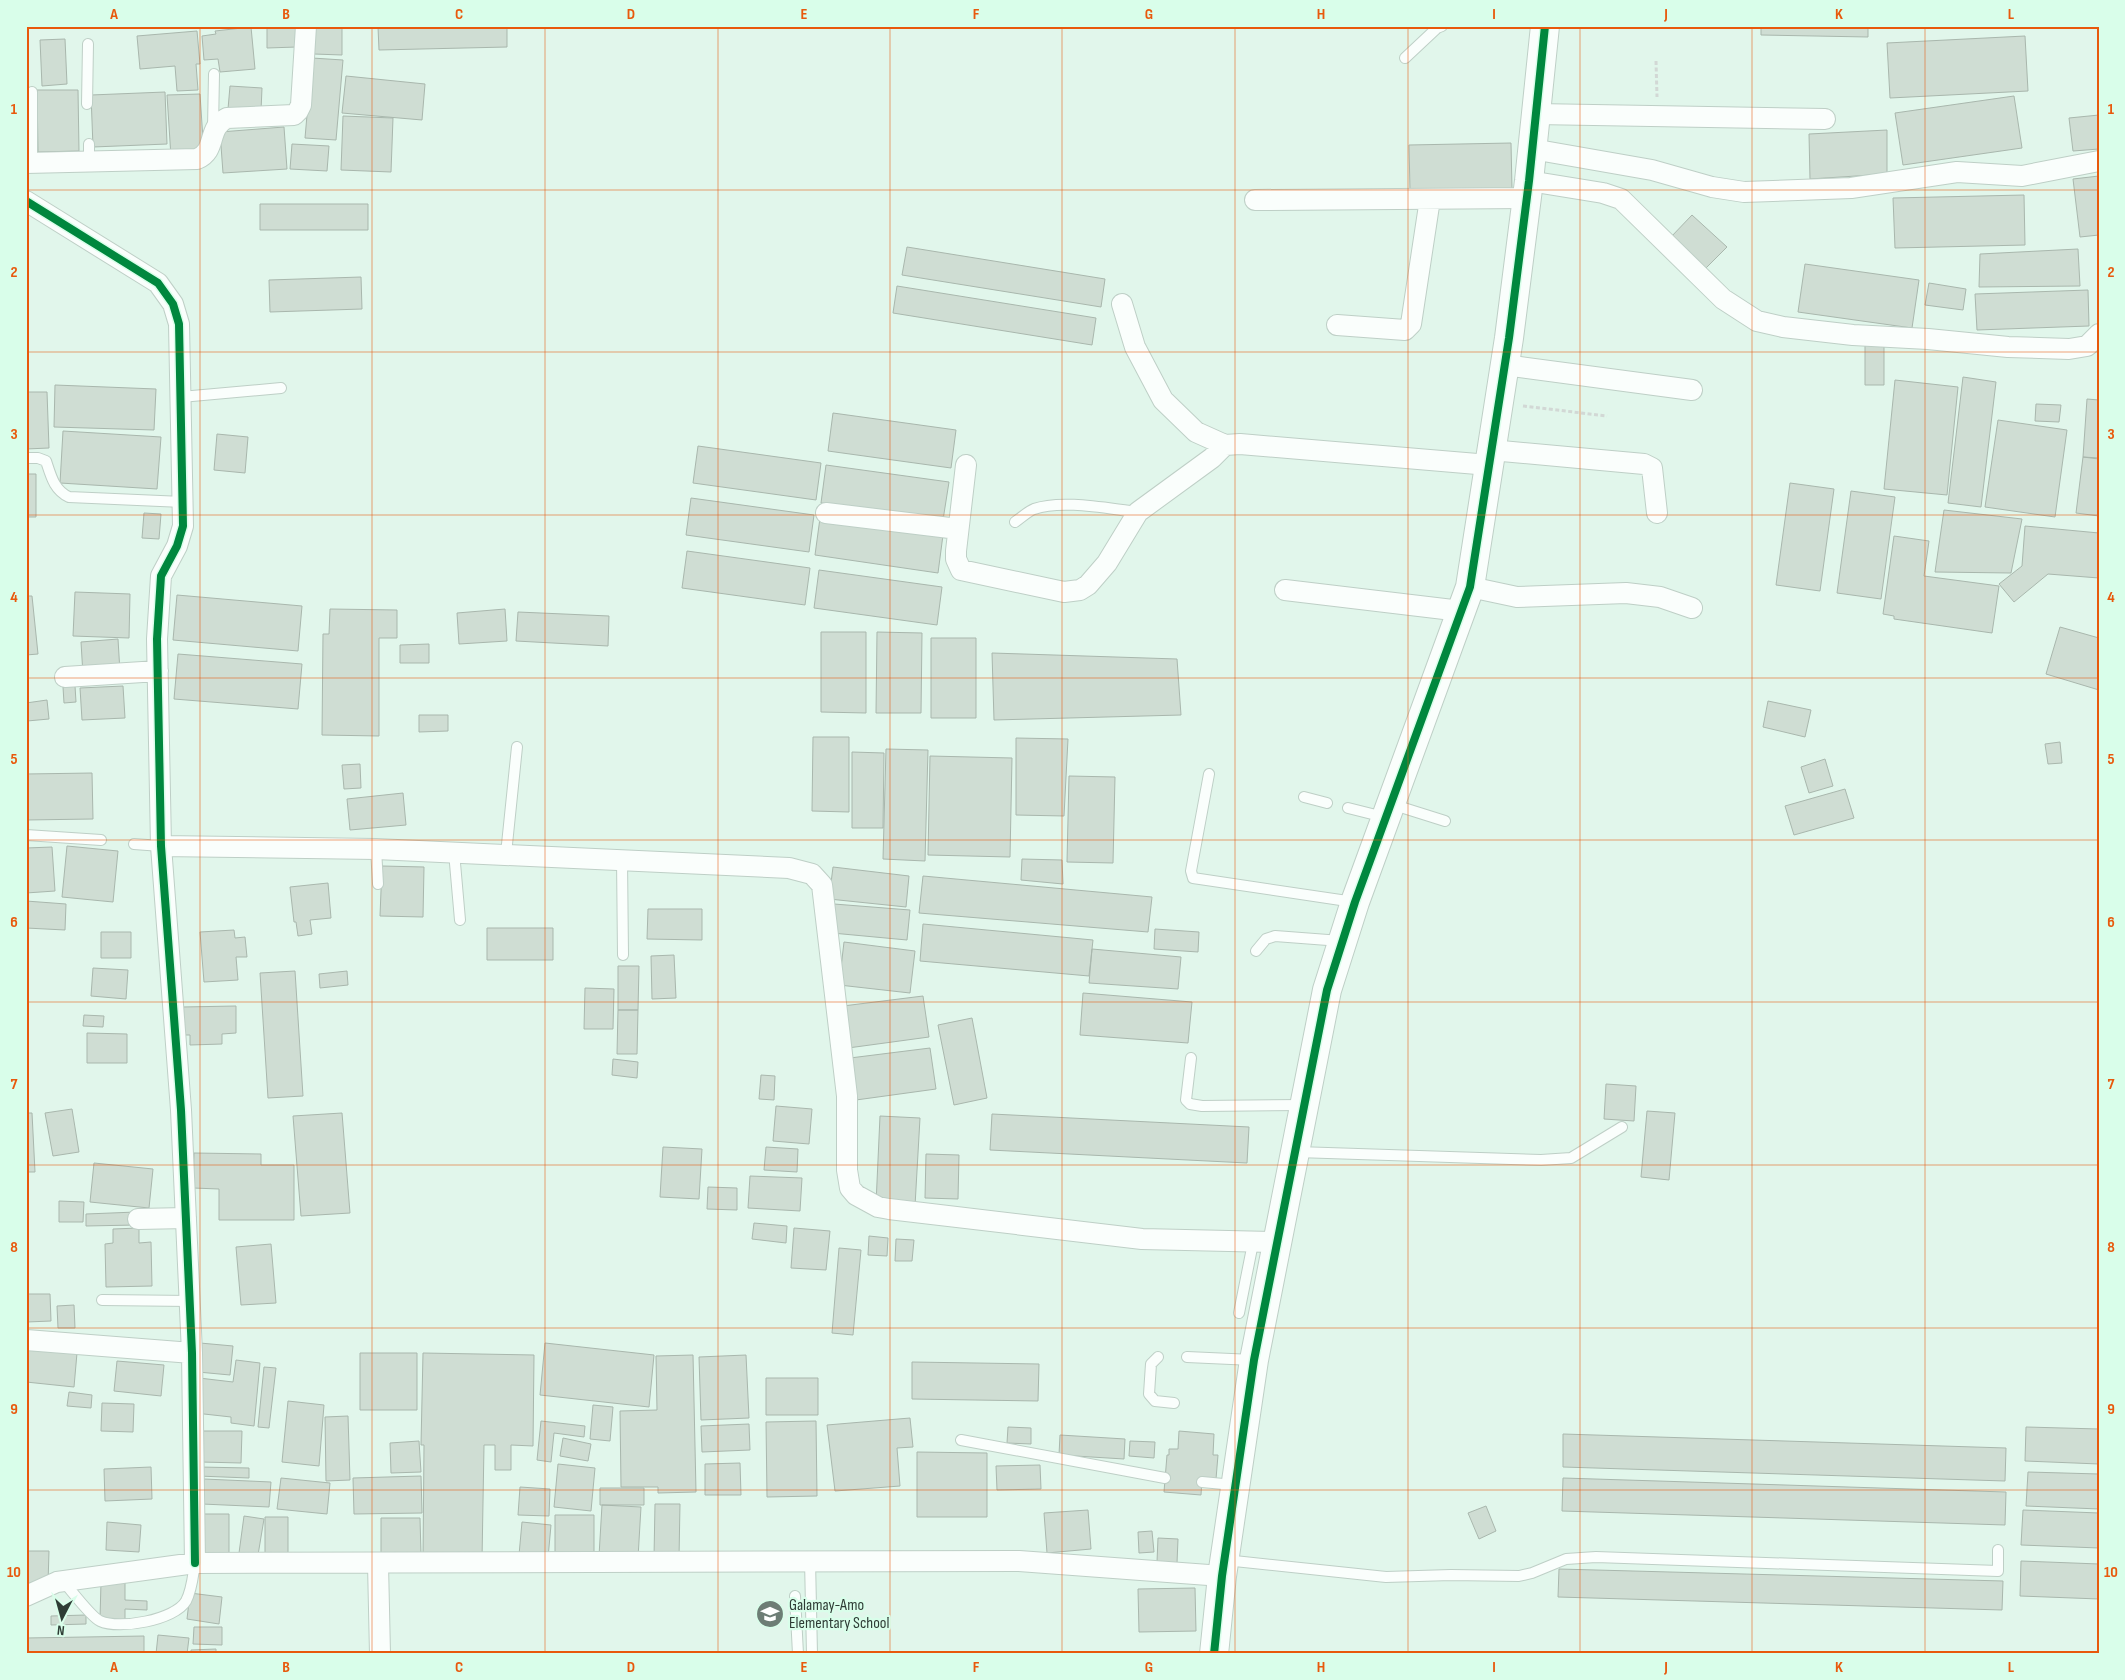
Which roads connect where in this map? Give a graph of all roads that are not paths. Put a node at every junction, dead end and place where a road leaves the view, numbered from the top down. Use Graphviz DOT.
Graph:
graph roads {
  1 [pos="306,26"];
  2 [pos="1442,26"];
  3 [pos="1545,26"];
  4 [pos="88,44"];
  5 [pos="1405,58"];
  6 [pos="214,74"];
  7 [pos="32,92"];
  8 [pos="87,104"];
  9 [pos="1536,114"];
  10 [pos="1825,119"];
  11 [pos="214,131"];
  12 [pos="1532,149"];
  13 [pos="2099,161"];
  14 [pos="29,163"];
  15 [pos="1528,190"];
  16 [pos="1430,199"];
  17 [pos="1255,200"];
  18 [pos="26,201"];
  19 [pos="1122,304"];
  20 [pos="1337,325"];
  21 [pos="2099,334"];
  22 [pos="1505,365"];
  23 [pos="281,388"];
  24 [pos="1692,390"];
  25 [pos="180,397"];
  26 [pos="1225,445"];
  27 [pos="26,458"];
  28 [pos="1490,458"];
  29 [pos="966,465"];
  30 [pos="183,502"];
  31 [pos="826,512"];
  32 [pos="1138,512"];
  33 [pos="1656,513"];
  34 [pos="1015,522"];
  35 [pos="958,529"];
  36 [pos="1285,590"];
  37 [pos="1465,599"];
  38 [pos="1692,608"];
  39 [pos="158,671"];
  40 [pos="65,677"];
  41 [pos="517,747"];
  42 [pos="1209,774"];
  43 [pos="1304,797"];
  44 [pos="1327,803"];
  45 [pos="1348,808"];
  46 [pos="1388,811"];
  47 [pos="1445,821"];
  48 [pos="26,835"];
  49 [pos="101,840"];
  50 [pos="134,844"];
  51 [pos="161,846"];
  52 [pos="376,849"];
  53 [pos="454,852"];
  54 [pos="506,854"];
  55 [pos="622,859"];
  56 [pos="378,884"];
  57 [pos="1354,902"];
  58 [pos="460,920"];
  59 [pos="1342,941"];
  60 [pos="1256,951"];
  61 [pos="623,954"];
  62 [pos="1191,1058"];
  63 [pos="1304,1105"];
  64 [pos="1622,1127"];
  65 [pos="1295,1152"];
  66 [pos="186,1218"];
  67 [pos="138,1219"];
  68 [pos="1265,1242"];
  69 [pos="102,1300"];
  70 [pos="190,1302"];
  71 [pos="1239,1313"];
  72 [pos="26,1340"];
  73 [pos="192,1353"];
  74 [pos="1158,1357"];
  75 [pos="1187,1357"];
  76 [pos="1254,1360"];
  77 [pos="1174,1403"];
  78 [pos="961,1440"];
  79 [pos="1165,1478"];
  80 [pos="1202,1482"];
  81 [pos="1235,1485"];
  82 [pos="1998,1550"];
  83 [pos="810,1560"];
  84 [pos="195,1563"];
  85 [pos="378,1564"];
  86 [pos="1224,1568"];
  87 [pos="63,1581"];
  88 [pos="26,1596"];
  89 [pos="795,1596"];
  90 [pos="380,1654"];
  91 [pos="798,1654"];
  92 [pos="812,1654"];
  93 [pos="1214,1654"];
  1 -- 11 [label="street"];
  2 -- 5 [label="lane"];
  3 -- 9 [label="street"];
  4 -- 8 [label="lane"];
  6 -- 11 [label="lane"];
  7 -- 14 [label="lane"];
  9 -- 10 [label="street"];
  9 -- 12 [label="street"];
  11 -- 14 [label="street"];
  12 -- 13 [label="street"];
  12 -- 15 [label="street"];
  15 -- 16 [label="street"];
  15 -- 21 [label="street"];
  15 -- 22 [label="street"];
  16 -- 17 [label="street"];
  16 -- 20 [label="street"];
  18 -- 25 [label="street"];
  19 -- 26 [label="street"];
  22 -- 24 [label="street"];
  22 -- 28 [label="street"];
  23 -- 25 [label="lane"];
  25 -- 30 [label="street"];
  26 -- 28 [label="street"];
  26 -- 32 [label="street"];
  27 -- 30 [label="lane"];
  28 -- 33 [label="street"];
  28 -- 37 [label="street"];
  29 -- 35 [label="street"];
  30 -- 39 [label="street"];
  31 -- 35 [label="street"];
  32 -- 34 [label="lane"];
  32 -- 35 [label="street"];
  36 -- 37 [label="street"];
  37 -- 38 [label="street"];
  37 -- 46 [label="street"];
  39 -- 40 [label="street"];
  39 -- 51 [label="street"];
  41 -- 54 [label="lane"];
  42 -- 57 [label="lane"];
  43 -- 44 [label="lane"];
  45 -- 46 [label="lane"];
  46 -- 47 [label="lane"];
  46 -- 57 [label="street"];
  48 -- 49 [label="lane"];
  50 -- 51 [label="lane"];
  51 -- 52 [label="street"];
  51 -- 66 [label="street"];
  52 -- 53 [label="street"];
  52 -- 56 [label="lane"];
  53 -- 54 [label="street"];
  53 -- 58 [label="lane"];
  54 -- 55 [label="street"];
  55 -- 61 [label="lane"];
  55 -- 68 [label="street"];
  57 -- 59 [label="street"];
  59 -- 60 [label="lane"];
  59 -- 63 [label="street"];
  62 -- 63 [label="lane"];
  63 -- 65 [label="street"];
  64 -- 65 [label="lane"];
  65 -- 68 [label="street"];
  66 -- 67 [label="street"];
  66 -- 70 [label="street"];
  68 -- 71 [label="lane"];
  68 -- 76 [label="street"];
  69 -- 70 [label="lane"];
  70 -- 73 [label="street"];
  72 -- 73 [label="street"];
  73 -- 84 [label="street"];
  74 -- 77 [label="lane"];
  75 -- 76 [label="lane"];
  76 -- 81 [label="street"];
  78 -- 79 [label="lane"];
  80 -- 81 [label="lane"];
  81 -- 86 [label="street"];
  82 -- 86 [label="lane"];
  83 -- 85 [label="street"];
  83 -- 86 [label="street"];
  83 -- 92 [label="lane"];
  84 -- 85 [label="street"];
  84 -- 87 [label="street"];
  84 -- 87 [label="lane"];
  85 -- 90 [label="street"];
  86 -- 93 [label="street"];
  87 -- 88 [label="street"];
  89 -- 91 [label="lane"];
}
